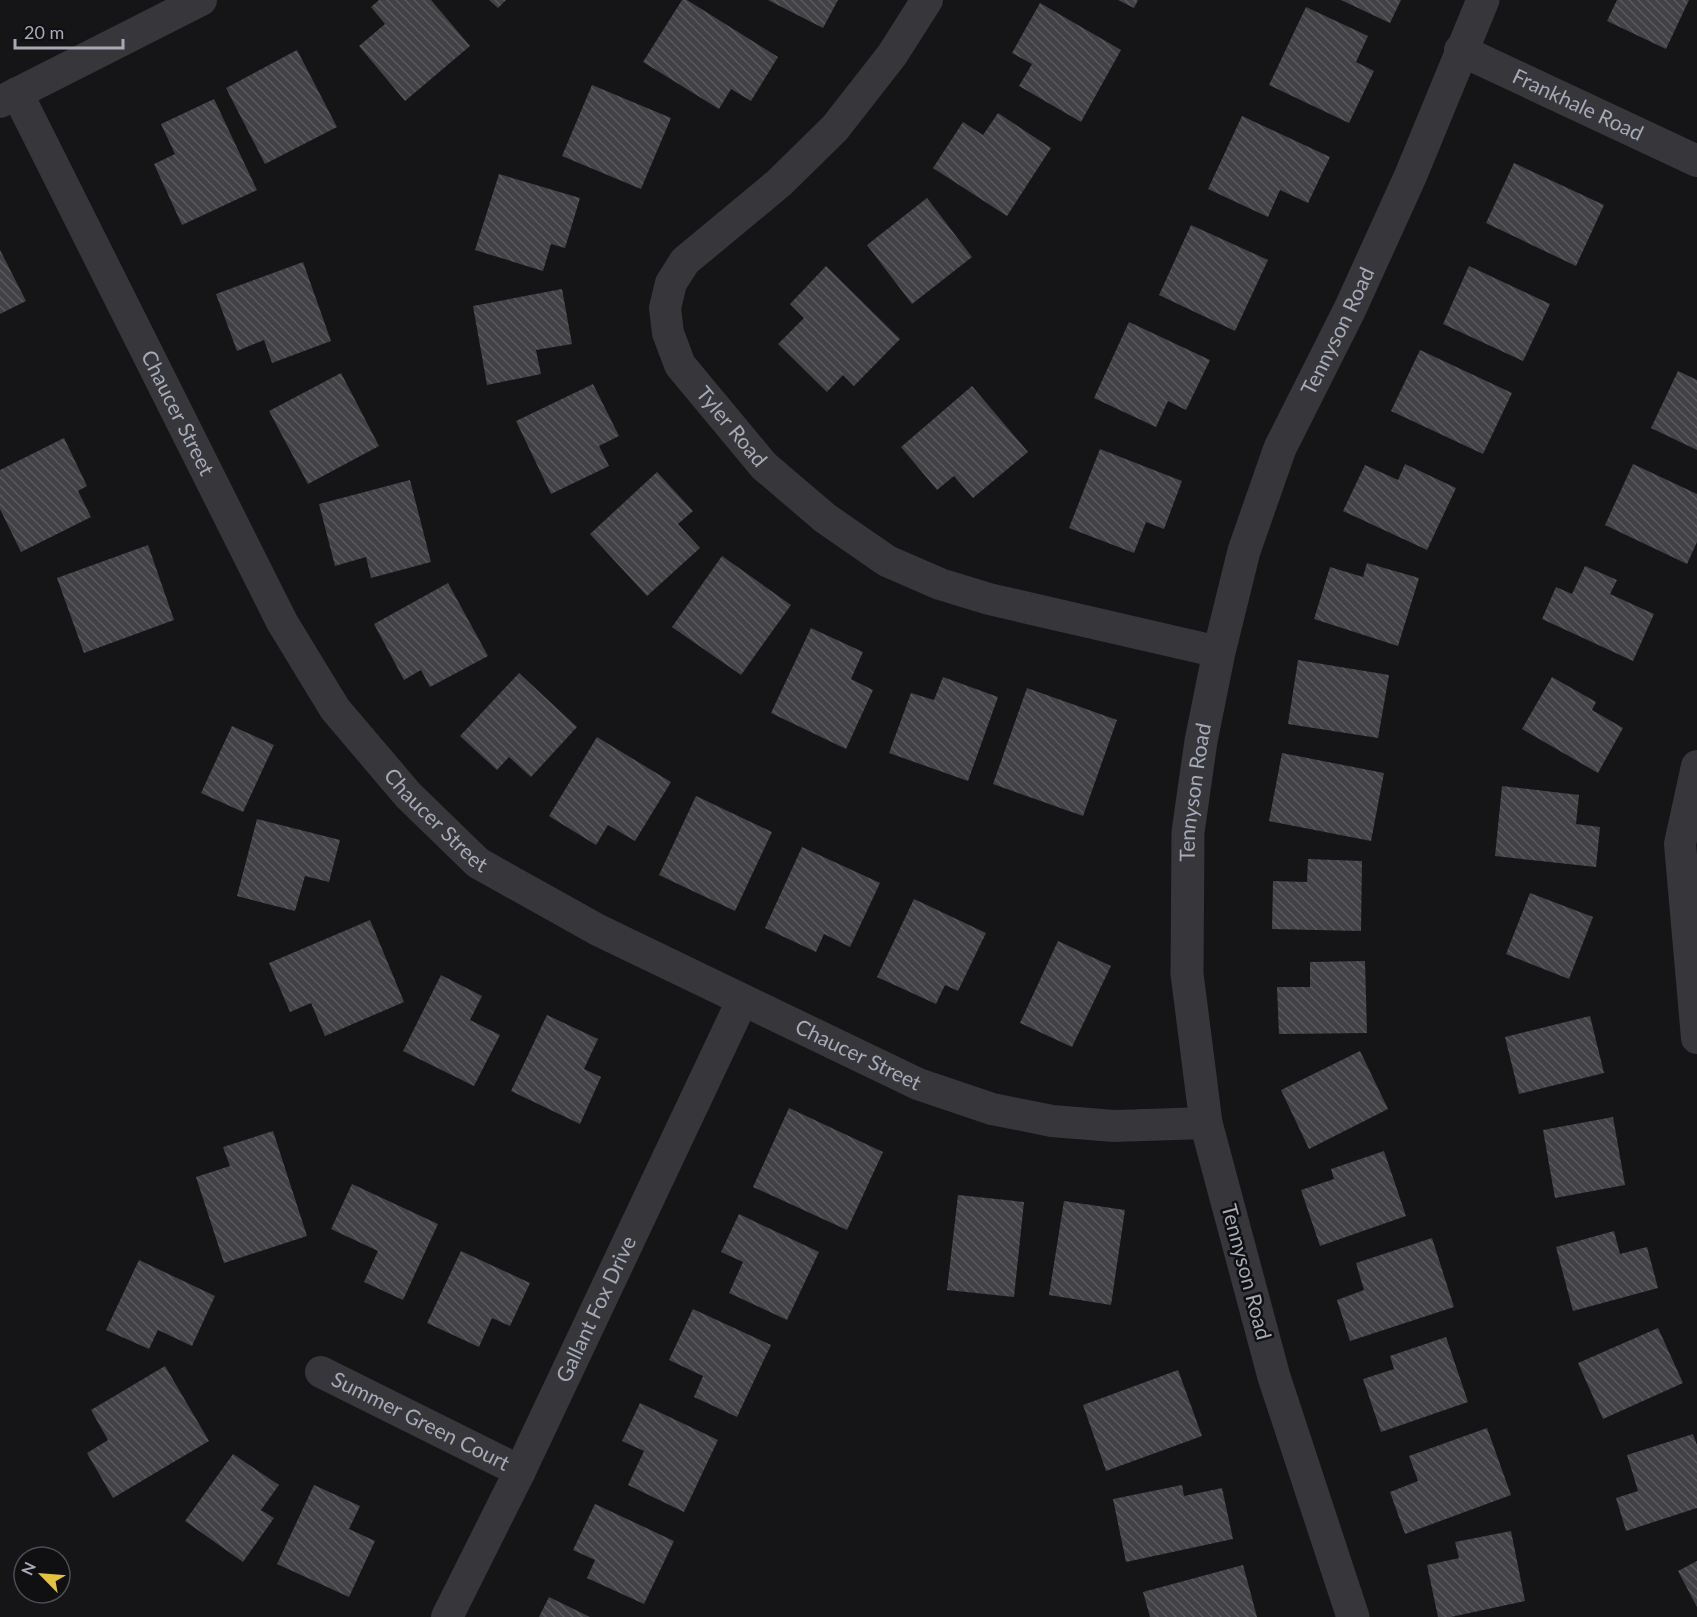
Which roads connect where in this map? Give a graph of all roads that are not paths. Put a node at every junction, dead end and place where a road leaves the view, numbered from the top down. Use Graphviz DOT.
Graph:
graph roads {
  1 [pos="201,0"];
  2 [pos="927,0"];
  3 [pos="1483,0"];
  4 [pos="1460,50"];
  5 [pos="8,97"];
  6 [pos="1697,161"];
  7 [pos="1219,652"];
  8 [pos="1697,766"];
  9 [pos="742,1001"];
  10 [pos="1697,1038"];
  11 [pos="1206,1123"];
  12 [pos="321,1372"];
  13 [pos="520,1471"];
  14 [pos="447,1617"];
  15 [pos="1353,1617"];
  1 -- 5 [label="street"];
  2 -- 7 [label="street, Tyler Road"];
  3 -- 4 [label="street, Tennyson Road"];
  4 -- 6 [label="street, Frankhale Road"];
  4 -- 7 [label="street, Tennyson Road"];
  5 -- 9 [label="street, Chaucer Street"];
  7 -- 11 [label="street, Tennyson Road"];
  8 -- 10 [label="street"];
  9 -- 11 [label="street, Chaucer Street"];
  9 -- 13 [label="street, Gallant Fox Drive"];
  11 -- 15 [label="street, Tennyson Road"];
  12 -- 13 [label="street, Summer Green Court"];
  13 -- 14 [label="street, Gallant Fox Drive"];
}
